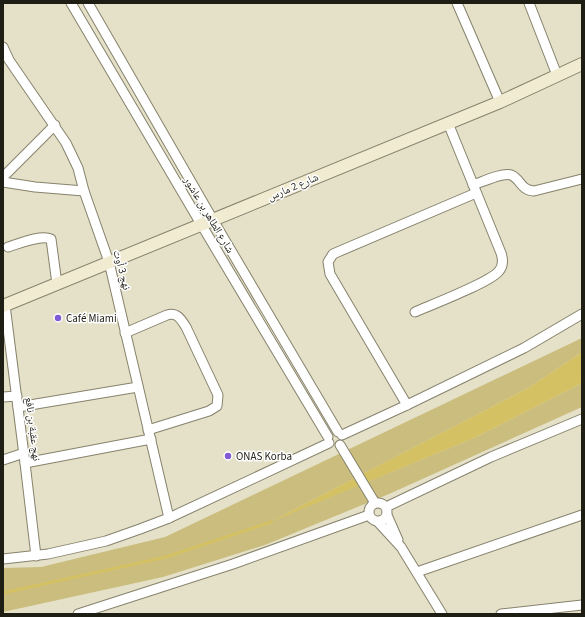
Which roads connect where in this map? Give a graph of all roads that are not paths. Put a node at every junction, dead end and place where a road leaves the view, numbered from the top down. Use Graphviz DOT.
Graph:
graph roads {
  1 [pos="71,3"];
  2 [pos="88,3"];
  3 [pos="457,3"];
  4 [pos="529,3"];
  5 [pos="3,47"];
  6 [pos="6,61"];
  7 [pos="582,64"];
  8 [pos="558,75"];
  9 [pos="500,102"];
  10 [pos="448,123"];
  11 [pos="55,125"];
  12 [pos="3,177"];
  13 [pos="582,179"];
  14 [pos="3,182"];
  15 [pos="475,189"];
  16 [pos="84,191"];
  17 [pos="213,220"];
  18 [pos="201,224"];
  19 [pos="8,247"];
  20 [pos="109,262"];
  21 [pos="57,284"];
  22 [pos="4,306"];
  23 [pos="414,312"];
  24 [pos="582,314"];
  25 [pos="125,333"];
  26 [pos="138,387"];
  27 [pos="17,396"];
  28 [pos="3,397"];
  29 [pos="407,405"];
  30 [pos="18,407"];
  31 [pos="582,419"];
  32 [pos="340,433"];
  33 [pos="150,434"];
  34 [pos="329,440"];
  35 [pos="342,448"];
  36 [pos="24,453"];
  37 [pos="3,460"];
  38 [pos="25,463"];
  39 [pos="374,501"];
  40 [pos="387,511"];
  41 [pos="369,515"];
  42 [pos="582,515"];
  43 [pos="168,518"];
  44 [pos="378,522"];
  45 [pos="401,547"];
  46 [pos="36,556"];
  47 [pos="3,559"];
  48 [pos="417,572"];
  49 [pos="582,605"];
  50 [pos="545,611"];
  51 [pos="78,614"];
  52 [pos="442,614"];
  53 [pos="501,614"];
  1 -- 18 [label="street, شارع الطاهر بن عاشور"];
  2 -- 17 [label="street, شارع الطاهر بن عاشور"];
  3 -- 9 [label="street"];
  4 -- 8 [label="street"];
  5 -- 6 [label="street, نهج 3 أوت"];
  6 -- 11 [label="street, نهج 3 أوت"];
  7 -- 8 [label="street, شارع 2 مارس"];
  8 -- 9 [label="street, شارع 2 مارس"];
  9 -- 10 [label="street, شارع 2 مارس"];
  10 -- 15 [label="street"];
  10 -- 17 [label="street, شارع 2 مارس"];
  11 -- 12 [label="street"];
  11 -- 16 [label="street, نهج 3 أوت"];
  13 -- 15 [label="street"];
  14 -- 16 [label="street"];
  15 -- 23 [label="street"];
  15 -- 29 [label="street"];
  16 -- 20 [label="street, نهج 3 أوت"];
  17 -- 18 [label="street, شارع 2 مارس"];
  17 -- 32 [label="street, شارع الطاهر بن عاشور"];
  18 -- 20 [label="street, شارع 2 مارس"];
  18 -- 34 [label="street, شارع الطاهر بن عاشور"];
  19 -- 21 [label="street"];
  20 -- 21 [label="street, شارع 2 مارس"];
  20 -- 25 [label="street, نهج 3 أوت"];
  21 -- 22 [label="street, شارع 2 مارس"];
  22 -- 27 [label="street, نهج عقبة بن نافع"];
  24 -- 29 [label="street"];
  25 -- 26 [label="street, نهج 3 أوت"];
  25 -- 33 [label="street"];
  26 -- 30 [label="street"];
  26 -- 33 [label="street, نهج 3 أوت"];
  27 -- 28 [label="street"];
  27 -- 30 [label="street, نهج عقبة بن نافع"];
  29 -- 32 [label="street"];
  30 -- 36 [label="street, نهج عقبة بن نافع"];
  31 -- 40 [label="street"];
  32 -- 34 [label="street"];
  32 -- 35 [label="street"];
  33 -- 38 [label="street"];
  33 -- 43 [label="street, نهج 3 أوت"];
  34 -- 35 [label="street"];
  34 -- 43 [label="street"];
  35 -- 39 [label="street"];
  36 -- 37 [label="street"];
  36 -- 38 [label="street, نهج عقبة بن نافع"];
  38 -- 46 [label="street, نهج عقبة بن نافع"];
  39 -- 40 [label="street"];
  39 -- 41 [label="street"];
  40 -- 44 [label="street"];
  40 -- 45 [label="street"];
  41 -- 44 [label="street"];
  41 -- 51 [label="street"];
  42 -- 48 [label="street"];
  43 -- 46 [label="street"];
  44 -- 45 [label="street"];
  45 -- 48 [label="street"];
  46 -- 47 [label="street"];
  48 -- 52 [label="street"];
  49 -- 50 [label="street"];
  50 -- 53 [label="street"];
}
